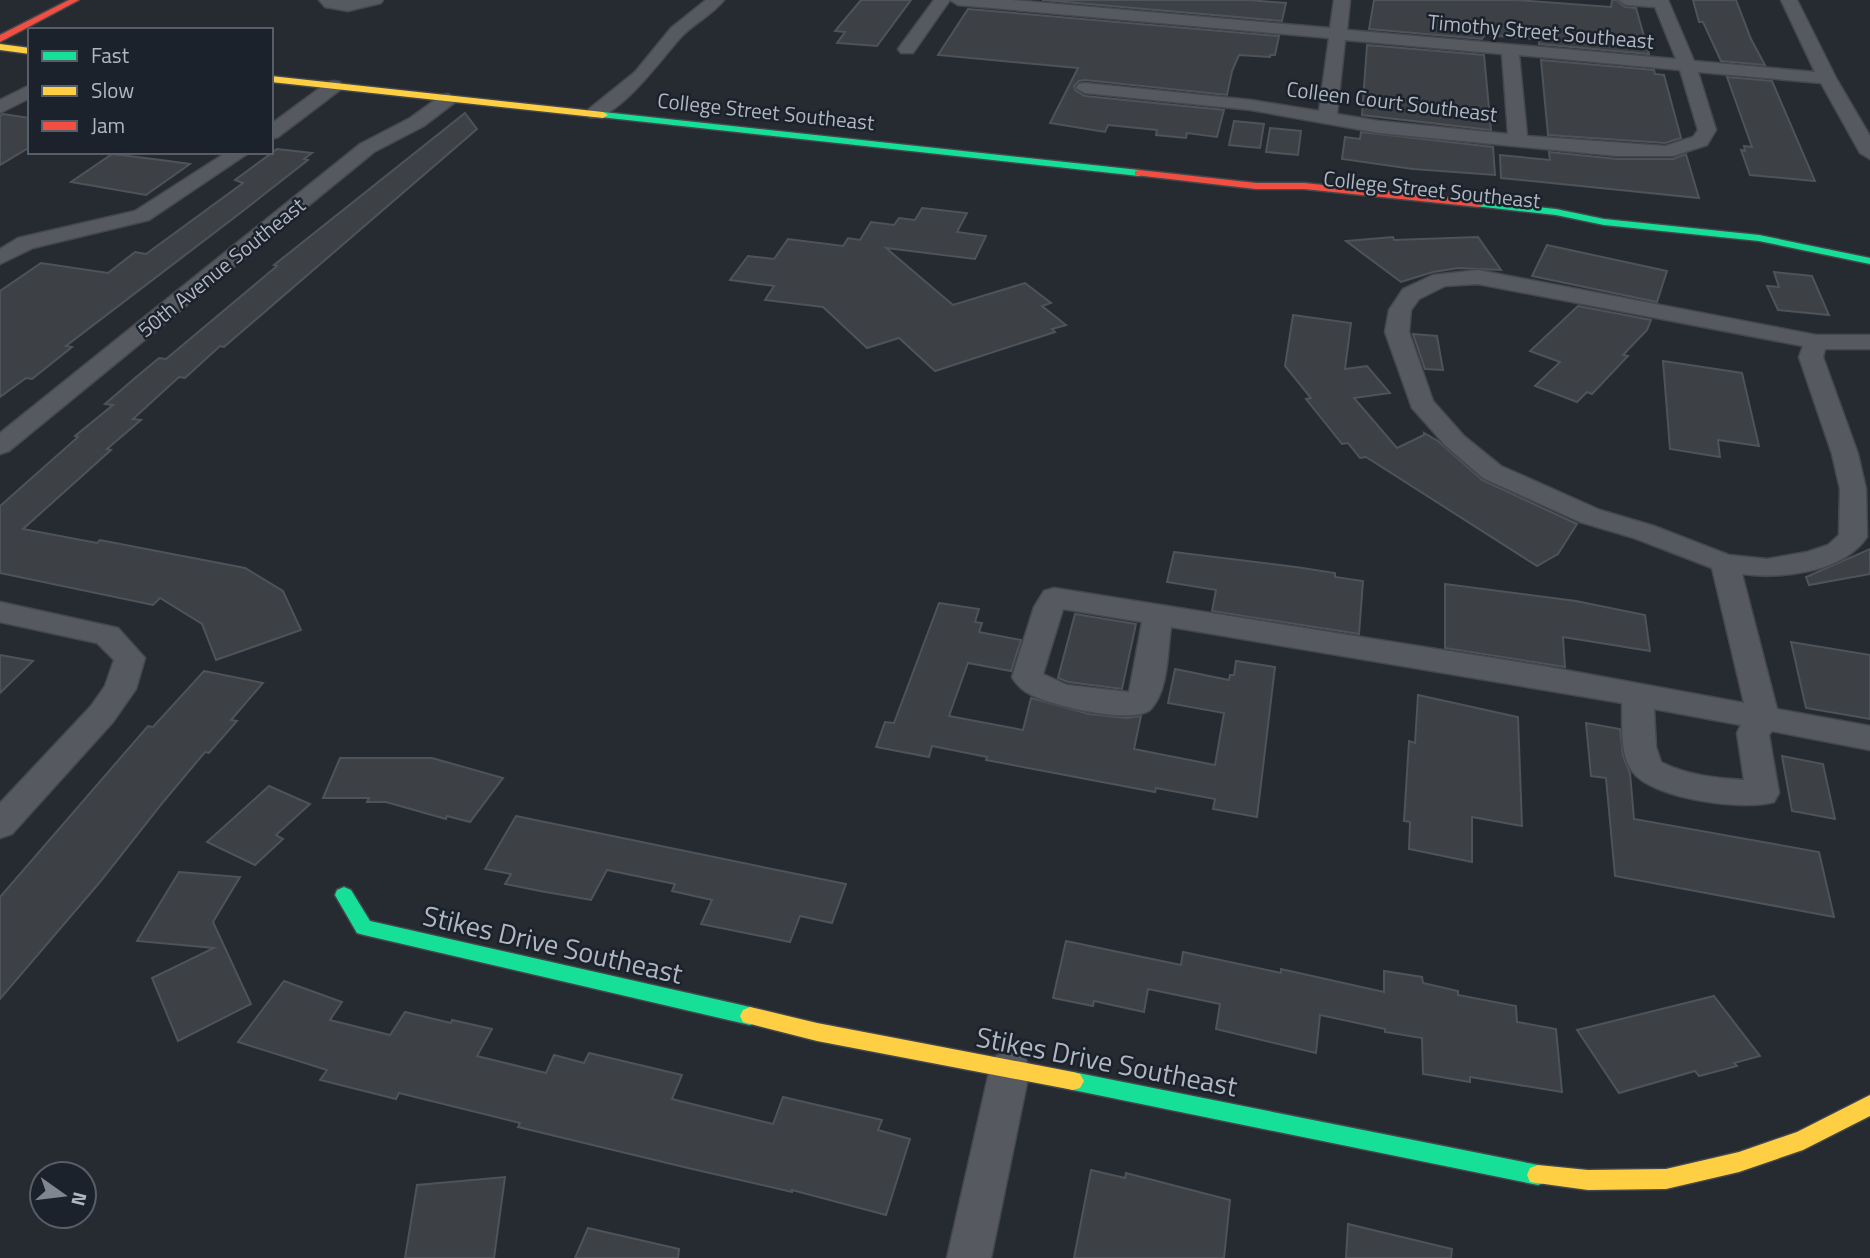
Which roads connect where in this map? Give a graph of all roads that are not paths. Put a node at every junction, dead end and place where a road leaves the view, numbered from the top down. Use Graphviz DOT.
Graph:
graph roads {
  1 [pos="42,0"];
  2 [pos="75,0"];
  3 [pos="327,0"];
  4 [pos="375,0"];
  5 [pos="716,0"];
  6 [pos="942,0"];
  7 [pos="958,0"];
  8 [pos="1342,0"];
  9 [pos="1626,0"];
  10 [pos="1788,0"];
  11 [pos="1660,1"];
  12 [pos="0,25"];
  13 [pos="1339,34"];
  14 [pos="0,39"];
  15 [pos="0,47"];
  16 [pos="906,49"];
  17 [pos="28,51"];
  18 [pos="1510,51"];
  19 [pos="1687,66"];
  20 [pos="1827,78"];
  21 [pos="273,79"];
  22 [pos="334,86"];
  23 [pos="1085,88"];
  24 [pos="28,91"];
  25 [pos="448,99"];
  26 [pos="0,108"];
  27 [pos="596,114"];
  28 [pos="1327,119"];
  29 [pos="273,131"];
  30 [pos="1518,140"];
  31 [pos="1870,153"];
  32 [pos="238,154"];
  33 [pos="1832,237"];
  34 [pos="1759,238"];
  35 [pos="0,258"];
  36 [pos="1870,261"];
  37 [pos="1816,342"];
  38 [pos="1870,342"];
  39 [pos="0,446"];
  40 [pos="1725,563"];
  41 [pos="0,612"];
  42 [pos="1158,615"];
  43 [pos="1637,696"];
  44 [pos="1764,719"];
  45 [pos="1870,738"];
  46 [pos="0,825"];
  47 [pos="344,895"];
  48 [pos="1010,1068"];
  49 [pos="1870,1105"];
  50 [pos="969,1258"];
  1 -- 12 [label="main road"];
  2 -- 14 [label="main road"];
  3 -- 4 [label="street"];
  5 -- 27 [label="street"];
  6 -- 16 [label="street"];
  7 -- 13 [label="street, Timothy Street Southeast"];
  8 -- 13 [label="street"];
  9 -- 11 [label="street"];
  10 -- 20 [label="street"];
  11 -- 19 [label="street"];
  13 -- 18 [label="street, Timothy Street Southeast"];
  13 -- 28 [label="street"];
  15 -- 17 [label="main road"];
  18 -- 19 [label="street, Timothy Street Southeast"];
  18 -- 30 [label="street"];
  19 -- 20 [label="street, Timothy Street Southeast"];
  19 -- 30 [label="street, Colleen Court Southeast"];
  20 -- 31 [label="street"];
  21 -- 22 [label="main road, College Street Southeast"];
  22 -- 25 [label="main road, College Street Southeast"];
  22 -- 29 [label="street"];
  23 -- 28 [label="street, Colleen Court Southeast"];
  24 -- 26 [label="street"];
  25 -- 27 [label="main road, College Street Southeast"];
  25 -- 39 [label="street, 50th Avenue Southeast"];
  27 -- 34 [label="main road, College Street Southeast"];
  28 -- 30 [label="street, Colleen Court Southeast"];
  32 -- 35 [label="street"];
  33 -- 34 [label="main road, College Street Southeast"];
  34 -- 36 [label="main road, College Street Southeast"];
  37 -- 38 [label="street"];
  37 -- 40 [label="street"];
  37 -- 40 [label="street"];
  40 -- 44 [label="street"];
  41 -- 46 [label="street"];
  42 -- 42 [label="street"];
  42 -- 43 [label="street"];
  43 -- 44 [label="street"];
  43 -- 44 [label="street"];
  44 -- 45 [label="street"];
  47 -- 48 [label="main road, Stikes Drive Southeast"];
  48 -- 49 [label="main road, Stikes Drive Southeast"];
  48 -- 50 [label="street"];
}
